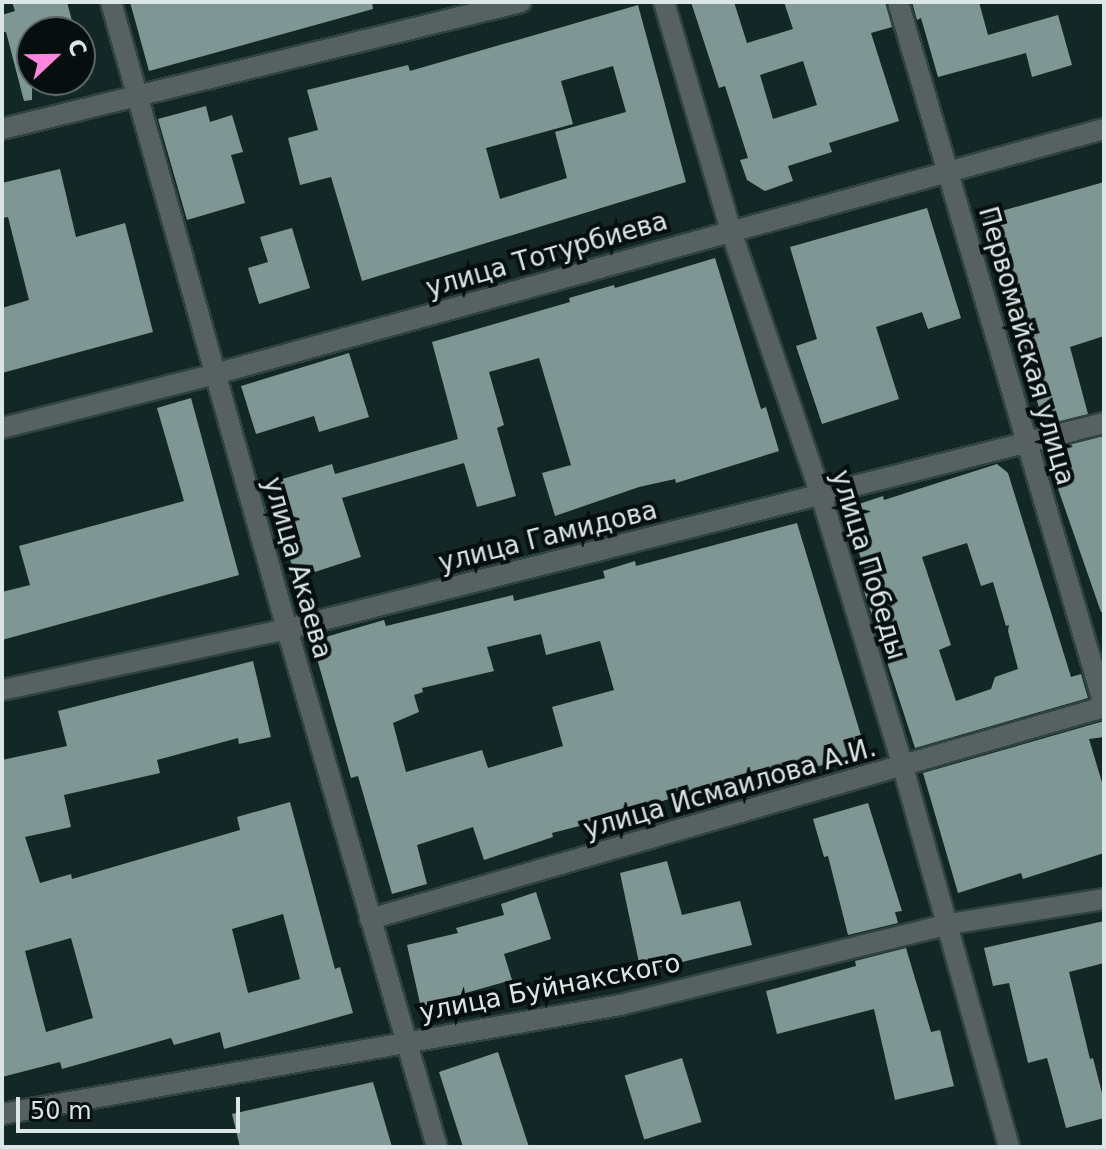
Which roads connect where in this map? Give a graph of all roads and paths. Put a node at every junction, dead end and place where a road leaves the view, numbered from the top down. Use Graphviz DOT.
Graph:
graph roads {
  1 [pos="111,2"];
  2 [pos="521,2"];
  3 [pos="664,2"];
  4 [pos="898,2"];
  5 [pos="138,98"];
  6 [pos="2,129"];
  7 [pos="1104,129"];
  8 [pos="949,172"];
  9 [pos="731,231"];
  10 [pos="215,374"];
  11 [pos="1104,423"];
  12 [pos="2,428"];
  13 [pos="1027,444"];
  14 [pos="821,495"];
  15 [pos="287,629"];
  16 [pos="2,690"];
  17 [pos="1104,706"];
  18 [pos="903,767"];
  19 [pos="1104,899"];
  20 [pos="370,919"];
  21 [pos="949,924"];
  22 [pos="405,1042"];
  23 [pos="2,1114"];
  24 [pos="437,1147"];
  25 [pos="1009,1147"];
  1 -- 5 [label="street, улица Акаева"];
  2 -- 5 [label="street"];
  3 -- 9 [label="street, улица Победы"];
  4 -- 8 [label="street, Первомайская улица"];
  5 -- 6 [label="street"];
  5 -- 10 [label="street, улица Акаева"];
  7 -- 8 [label="street, улица Тотурбиева"];
  8 -- 9 [label="street, улица Тотурбиева"];
  8 -- 13 [label="street, Первомайская улица"];
  9 -- 10 [label="street, улица Тотурбиева"];
  9 -- 14 [label="street, улица Победы"];
  10 -- 12 [label="street, улица Тотурбиева"];
  10 -- 15 [label="street, улица Акаева"];
  11 -- 13 [label="street, улица Гамидова"];
  13 -- 14 [label="street, улица Гамидова"];
  13 -- 17 [label="street, Первомайская улица"];
  14 -- 15 [label="street, улица Гамидова"];
  14 -- 18 [label="street, улица Победы"];
  15 -- 16 [label="street, улица Гамидова"];
  15 -- 20 [label="street, улица Акаева"];
  17 -- 18 [label="street, улица Исмаилова А.И."];
  18 -- 20 [label="street, улица Исмаилова А.И."];
  18 -- 21 [label="street, улица Победы"];
  19 -- 21 [label="street, улица Буйнакского"];
  20 -- 22 [label="street, улица Акаева"];
  21 -- 22 [label="street, улица Буйнакского"];
  21 -- 25 [label="street, улица Победы"];
  22 -- 23 [label="street, улица Буйнакского"];
  22 -- 24 [label="street, улица Акаева"];
}
